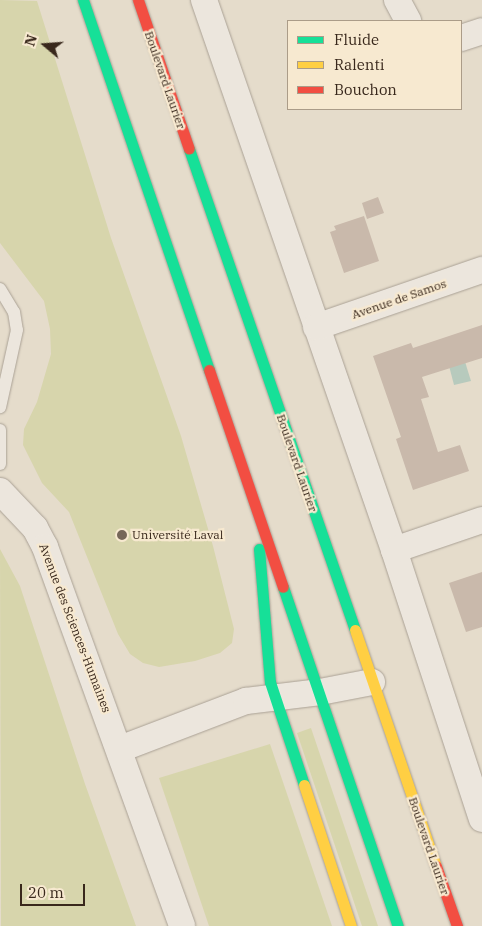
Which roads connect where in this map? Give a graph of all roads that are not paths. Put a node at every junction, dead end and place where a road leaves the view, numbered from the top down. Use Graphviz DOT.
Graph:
graph roads {
  1 [pos="83,0"];
  2 [pos="138,0"];
  3 [pos="204,0"];
  4 [pos="397,0"];
  5 [pos="407,20"];
  6 [pos="482,31"];
  7 [pos="462,38"];
  8 [pos="482,270"];
  9 [pos="0,289"];
  10 [pos="316,327"];
  11 [pos="0,407"];
  12 [pos="0,430"];
  13 [pos="0,464"];
  14 [pos="0,491"];
  15 [pos="252,494"];
  16 [pos="482,520"];
  17 [pos="394,550"];
  18 [pos="372,682"];
  19 [pos="320,692"];
  20 [pos="273,696"];
  21 [pos="120,749"];
  22 [pos="480,806"];
  23 [pos="182,926"];
  24 [pos="351,926"];
  25 [pos="398,926"];
  26 [pos="457,926"];
  1 -- 15 [label="main road"];
  2 -- 18 [label="main road, Boulevard Laurier"];
  3 -- 10 [label="street"];
  4 -- 5 [label="street"];
  6 -- 7 [label="street"];
  8 -- 10 [label="street, Avenue de Samos"];
  9 -- 11 [label="lane"];
  10 -- 17 [label="street"];
  12 -- 13 [label="lane"];
  14 -- 21 [label="street, Avenue des Sciences-Humaines"];
  15 -- 19 [label="main road"];
  15 -- 20 [label="main road"];
  16 -- 17 [label="street"];
  17 -- 22 [label="street"];
  18 -- 19 [label="street"];
  18 -- 26 [label="main road, Boulevard Laurier"];
  19 -- 20 [label="street"];
  19 -- 25 [label="main road"];
  20 -- 21 [label="street"];
  20 -- 24 [label="main road"];
  21 -- 23 [label="street, Avenue des Sciences-Humaines"];
}
